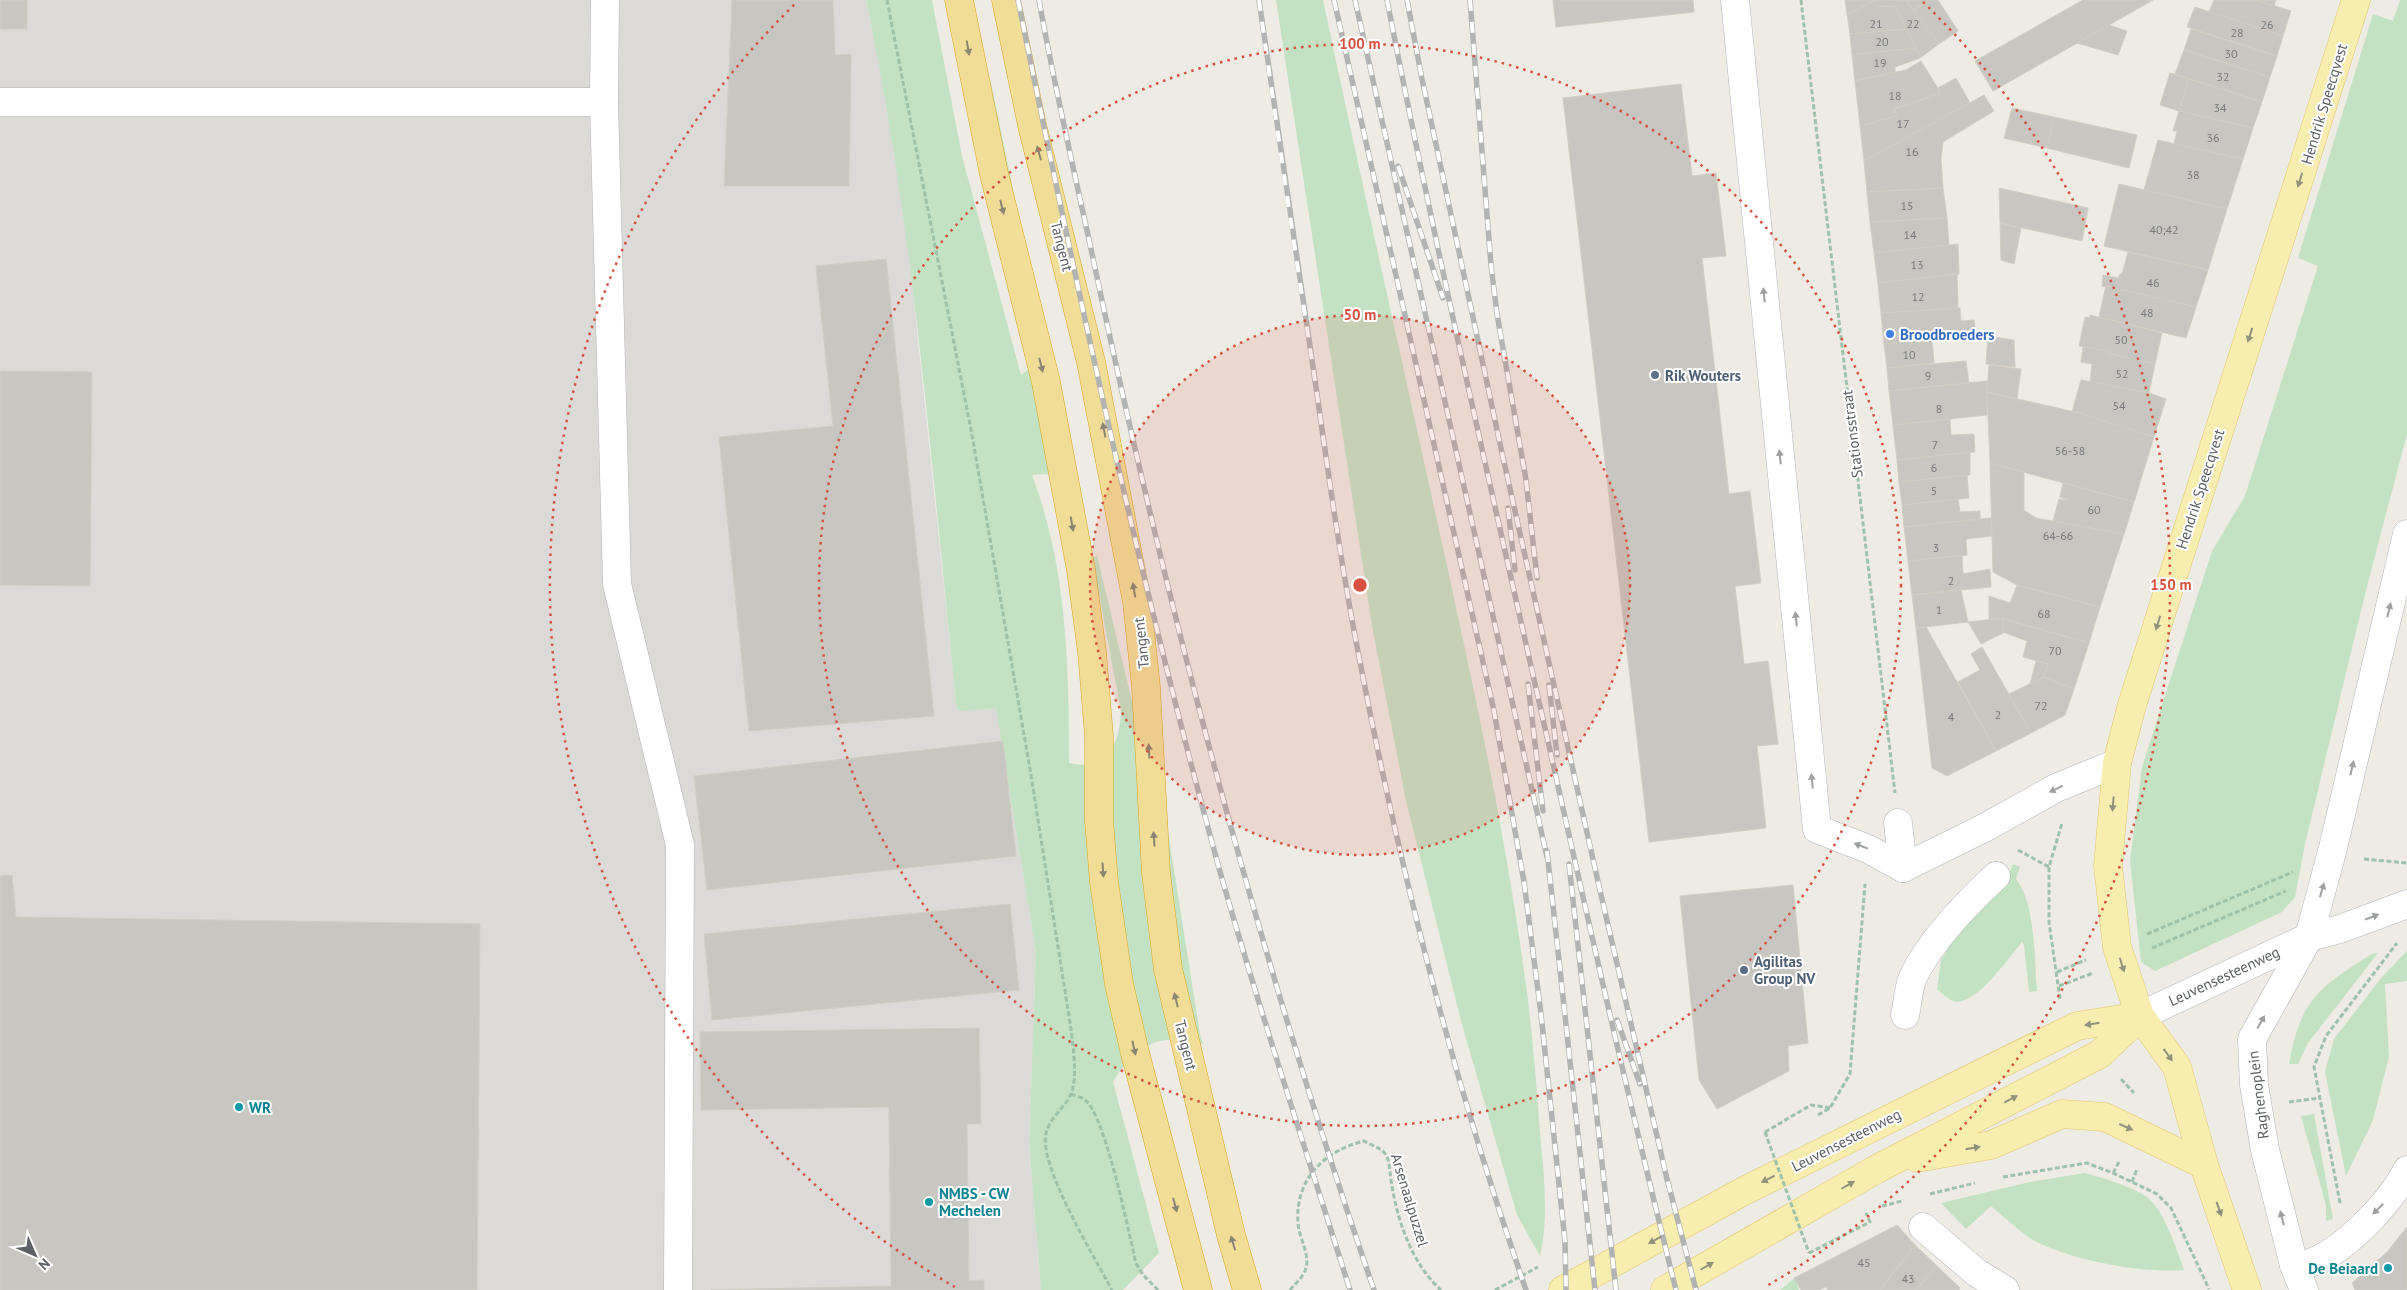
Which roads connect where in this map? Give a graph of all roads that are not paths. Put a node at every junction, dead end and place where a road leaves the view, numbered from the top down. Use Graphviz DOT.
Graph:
graph roads {
  1 [pos="605,0"];
  2 [pos="959,0"];
  3 [pos="1006,0"];
  4 [pos="1735,0"];
  5 [pos="2356,0"];
  6 [pos="0,102"];
  7 [pos="604,102"];
  8 [pos="2407,534"];
  9 [pos="2117,763"];
  10 [pos="1898,823"];
  11 [pos="1903,868"];
  12 [pos="1996,876"];
  13 [pos="2406,906"];
  14 [pos="2309,937"];
  15 [pos="1905,1015"];
  16 [pos="2140,1016"];
  17 [pos="1890,1163"];
  18 [pos="2204,1165"];
  19 [pos="2407,1170"];
  20 [pos="1923,1228"];
  21 [pos="2299,1278"];
  22 [pos="678,1290"];
  23 [pos="1198,1290"];
  24 [pos="1247,1290"];
  25 [pos="1563,1290"];
  26 [pos="1665,1290"];
  27 [pos="2005,1290"];
  28 [pos="2248,1290"];
  1 -- 7 [label="street"];
  2 -- 23 [label="highway, one-way"];
  24 -- 3 [label="highway, Tangent, one-way"];
  11 -- 4 [label="street, one-way"];
  5 -- 9 [label="main road, Hendrik Speecqvest, one-way"];
  6 -- 7 [label="street"];
  7 -- 22 [label="street"];
  14 -- 8 [label="street, one-way"];
  9 -- 11 [label="street, one-way"];
  9 -- 16 [label="main road, Hendrik Speecqvest, one-way"];
  10 -- 11 [label="street"];
  12 -- 15 [label="street"];
  14 -- 13 [label="street, one-way"];
  14 -- 16 [label="street, Leuvensesteenweg"];
  21 -- 14 [label="street, Raghenoplein, one-way"];
  17 -- 16 [label="main road, Leuvensesteenweg, one-way"];
  16 -- 18 [label="main road, one-way"];
  16 -- 25 [label="main road, Leuvensesteenweg, one-way"];
  17 -- 18 [label="main road, one-way"];
  26 -- 17 [label="main road, Leuvensesteenweg, one-way"];
  18 -- 28 [label="main road, one-way"];
  19 -- 21 [label="street, Raghenoplein, one-way"];
  20 -- 27 [label="street"];
}
